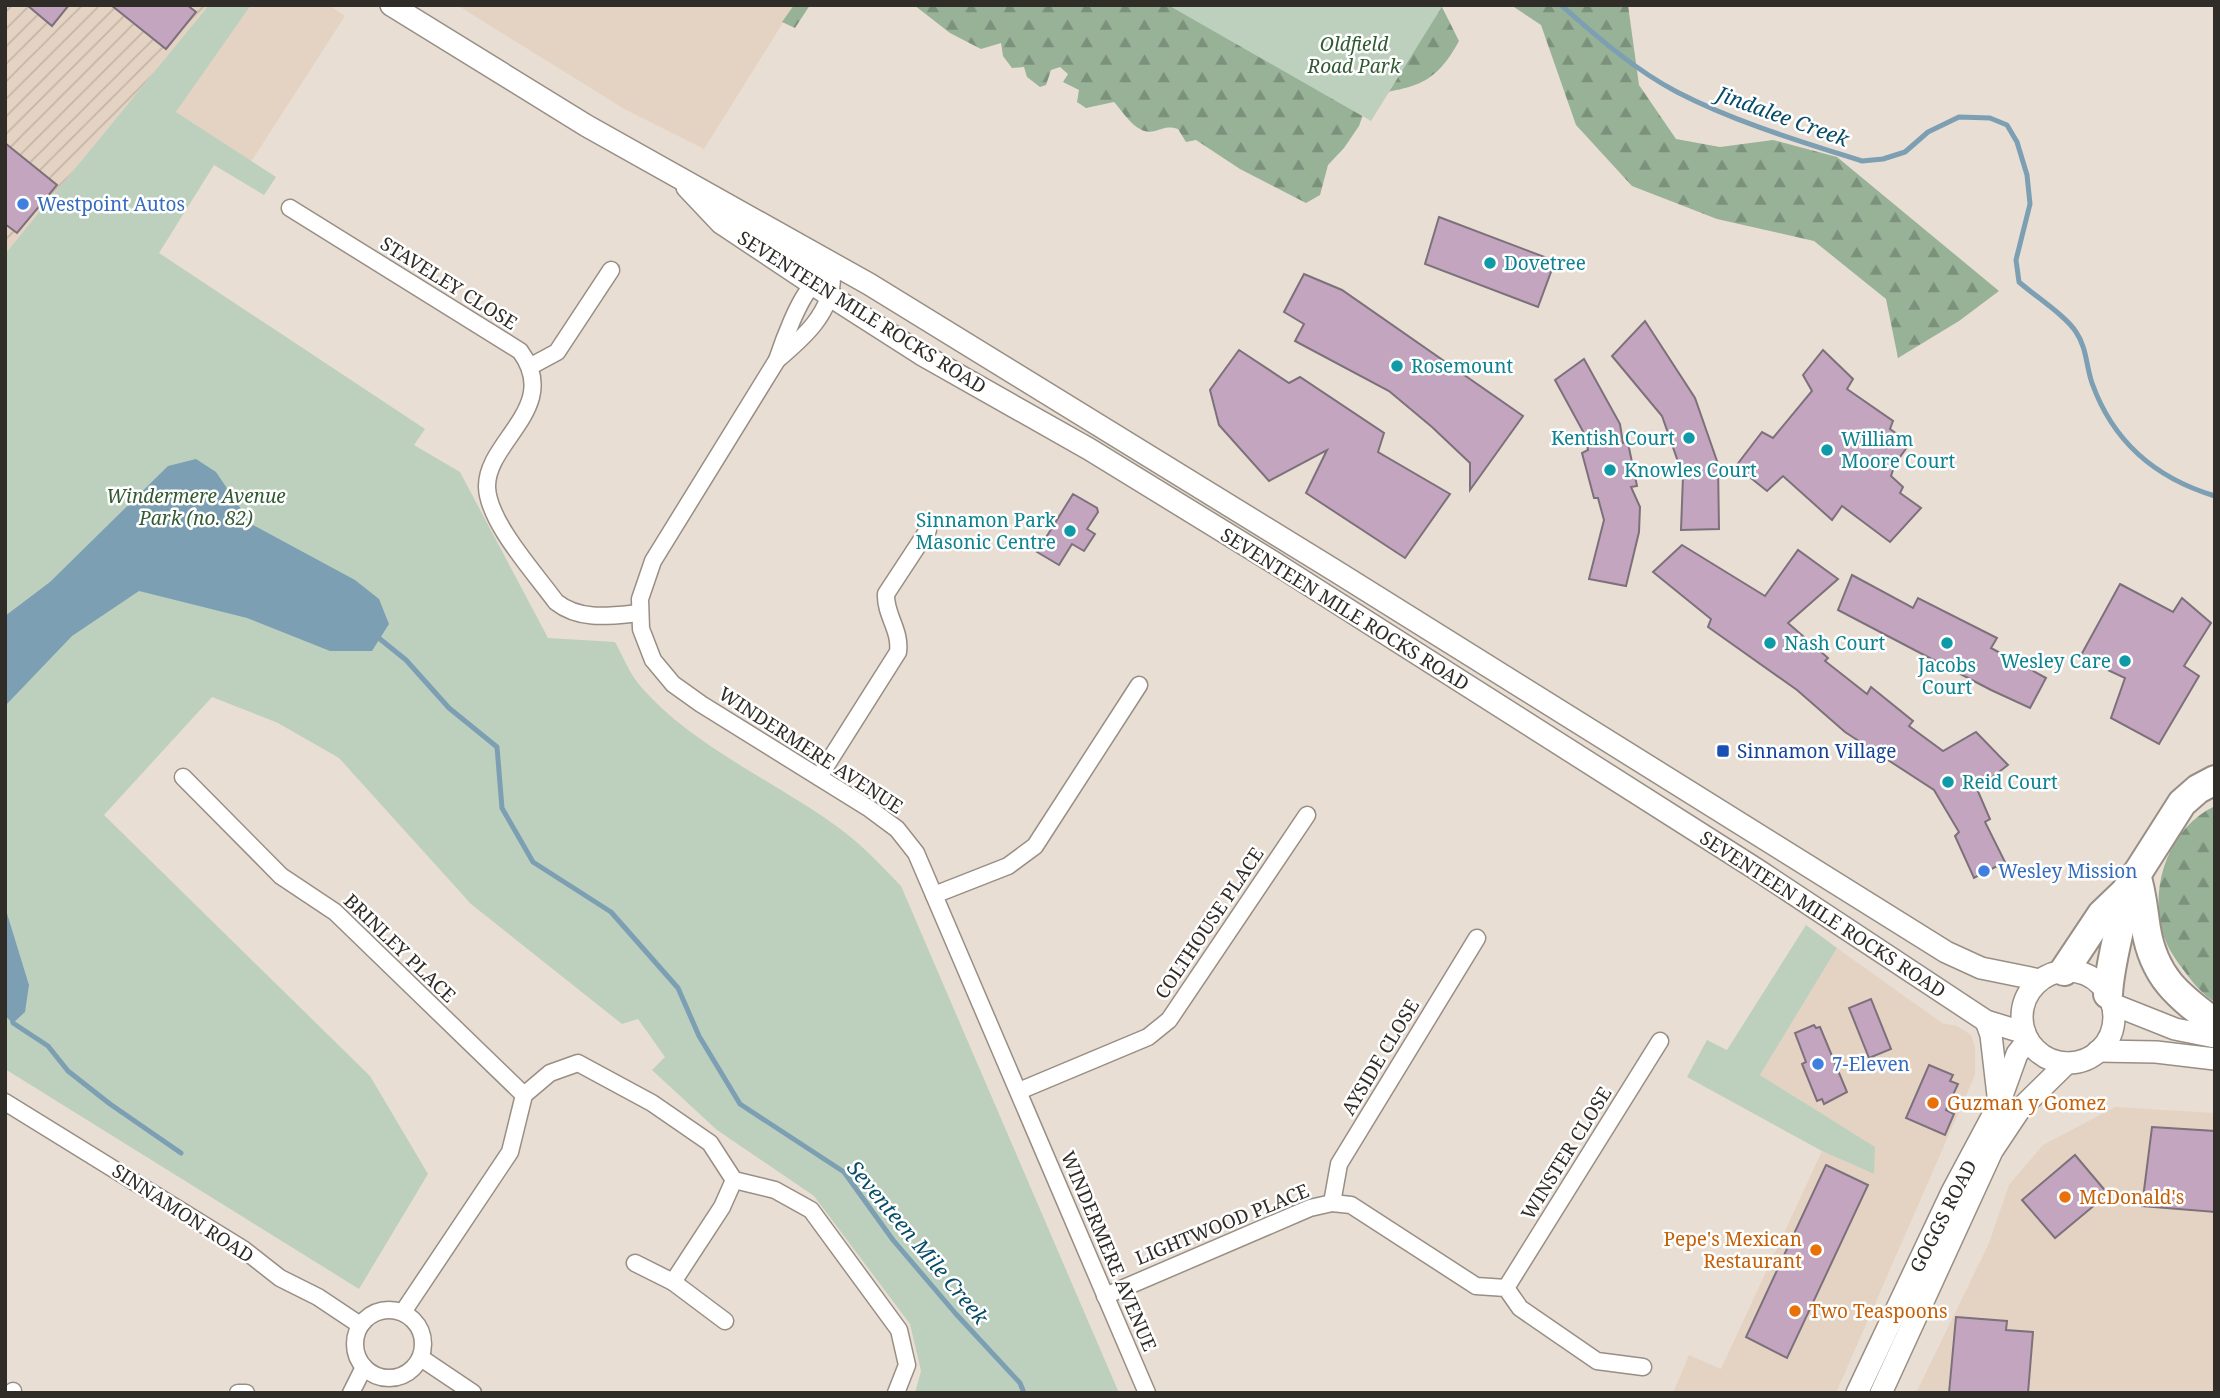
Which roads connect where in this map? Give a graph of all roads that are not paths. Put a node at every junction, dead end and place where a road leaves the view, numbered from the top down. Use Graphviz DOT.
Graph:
graph roads {
  1 [pos="391,5"];
  2 [pos="674,173"];
  3 [pos="290,208"];
  4 [pos="611,270"];
  5 [pos="829,281"];
  6 [pos="531,366"];
  7 [pos="928,530"];
  8 [pos="639,613"];
  9 [pos="1139,685"];
  10 [pos="183,777"];
  11 [pos="819,777"];
  12 [pos="2215,780"];
  13 [pos="1307,814"];
  14 [pos="2131,883"];
  15 [pos="934,895"];
  16 [pos="1477,938"];
  17 [pos="2052,975"];
  18 [pos="2110,999"];
  19 [pos="1986,1021"];
  20 [pos="2215,1023"];
  21 [pos="2026,1037"];
  22 [pos="2215,1037"];
  23 [pos="1660,1041"];
  24 [pos="2098,1051"];
  25 [pos="2215,1059"];
  26 [pos="2067,1063"];
  27 [pos="1018,1091"];
  28 [pos="524,1095"];
  29 [pos="5,1102"];
  30 [pos="1999,1104"];
  31 [pos="734,1180"];
  32 [pos="1332,1203"];
  33 [pos="635,1263"];
  34 [pos="673,1282"];
  35 [pos="1506,1288"];
  36 [pos="1105,1296"];
  37 [pos="403,1312"];
  38 [pos="724,1321"];
  39 [pos="360,1325"];
  40 [pos="421,1358"];
  41 [pos="364,1367"];
  42 [pos="1643,1367"];
  43 [pos="238,1393"];
  44 [pos="246,1393"];
  45 [pos="351,1393"];
  46 [pos="473,1393"];
  47 [pos="896,1393"];
  48 [pos="1147,1393"];
  49 [pos="1857,1393"];
  50 [pos="1881,1393"];
  1 -- 2 [label="main road, SEVENTEEN MILE ROCKS ROAD"];
  2 -- 5 [label="main road, SEVENTEEN MILE ROCKS ROAD"];
  2 -- 5 [label="main road, SEVENTEEN MILE ROCKS ROAD"];
  3 -- 6 [label="street, STAVELEY CLOSE"];
  4 -- 6 [label="street"];
  5 -- 8 [label="street, WINDERMERE AVENUE"];
  5 -- 17 [label="main road, SEVENTEEN MILE ROCKS ROAD"];
  5 -- 19 [label="main road, SEVENTEEN MILE ROCKS ROAD"];
  6 -- 8 [label="street"];
  7 -- 11 [label="street"];
  8 -- 11 [label="street, WINDERMERE AVENUE"];
  9 -- 15 [label="street"];
  10 -- 28 [label="street, BRINLEY PLACE"];
  11 -- 15 [label="street, WINDERMERE AVENUE"];
  12 -- 14 [label="highway"];
  13 -- 27 [label="street, COLTHOUSE PLACE"];
  14 -- 17 [label="highway"];
  14 -- 18 [label="highway"];
  14 -- 20 [label="highway"];
  15 -- 27 [label="street, WINDERMERE AVENUE"];
  16 -- 32 [label="street, AYSIDE CLOSE"];
  17 -- 18 [label="main road"];
  17 -- 21 [label="main road"];
  18 -- 22 [label="main road"];
  18 -- 24 [label="main road"];
  19 -- 21 [label="main road, SEVENTEEN MILE ROCKS ROAD"];
  19 -- 30 [label="main road"];
  21 -- 26 [label="main road"];
  21 -- 30 [label="main road, GOGGS ROAD"];
  23 -- 35 [label="street, WINSTER CLOSE"];
  24 -- 25 [label="main road"];
  24 -- 26 [label="main road"];
  26 -- 50 [label="main road, GOGGS ROAD"];
  27 -- 36 [label="street, WINDERMERE AVENUE"];
  28 -- 31 [label="street"];
  28 -- 37 [label="street"];
  29 -- 39 [label="street, SINNAMON ROAD"];
  30 -- 49 [label="main road, GOGGS ROAD"];
  31 -- 34 [label="street"];
  31 -- 47 [label="street"];
  32 -- 35 [label="street, LIGHTWOOD PLACE"];
  32 -- 36 [label="street, LIGHTWOOD PLACE"];
  33 -- 34 [label="street"];
  34 -- 38 [label="street"];
  35 -- 42 [label="street"];
  36 -- 48 [label="street, WINDERMERE AVENUE"];
  37 -- 39 [label="street"];
  37 -- 40 [label="street"];
  39 -- 41 [label="street"];
  40 -- 41 [label="street"];
  40 -- 46 [label="street"];
  41 -- 45 [label="street"];
  43 -- 44 [label="street"];
}
